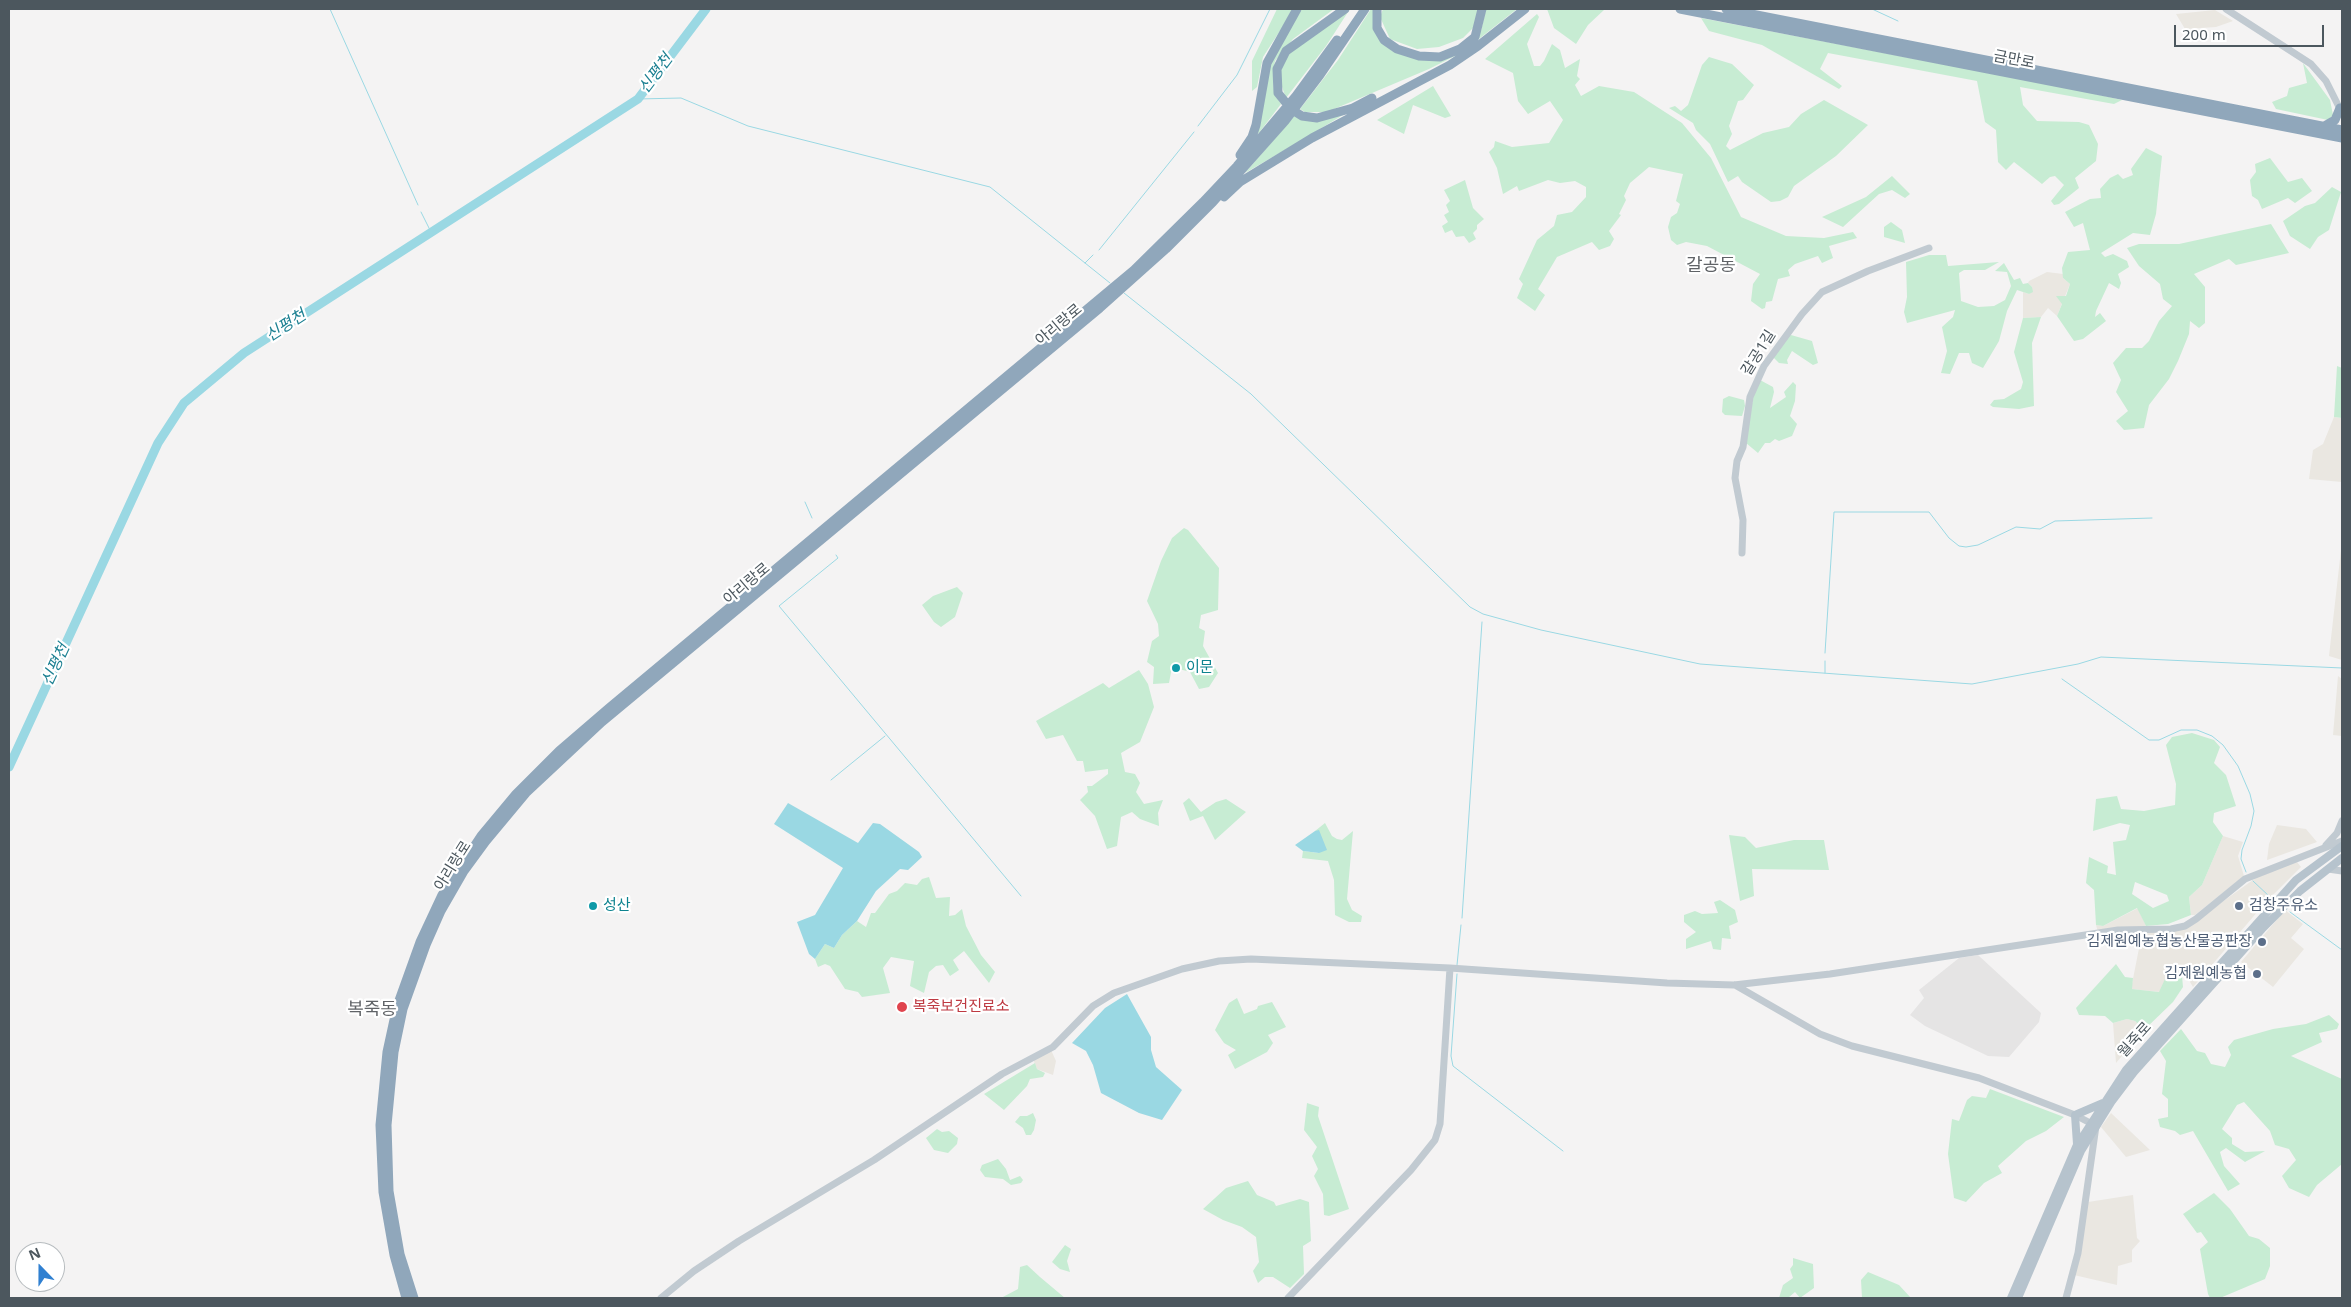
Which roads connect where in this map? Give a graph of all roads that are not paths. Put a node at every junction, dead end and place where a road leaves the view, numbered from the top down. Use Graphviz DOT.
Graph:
graph roads {
  1 [pos="1297,9"];
  2 [pos="1345,9"];
  3 [pos="1358,9"];
  4 [pos="1365,9"];
  5 [pos="1377,9"];
  6 [pos="1482,9"];
  7 [pos="1525,9"];
  8 [pos="1680,9"];
  9 [pos="1726,9"];
  10 [pos="2226,9"];
  11 [pos="1436,72"];
  12 [pos="2341,111"];
  13 [pos="2323,126"];
  14 [pos="2342,130"];
  15 [pos="2342,138"];
  16 [pos="1236,166"];
  17 [pos="1213,202"];
  18 [pos="1929,248"];
  19 [pos="1137,272"];
  20 [pos="1742,553"];
  21 [pos="2342,821"];
  22 [pos="2342,841"];
  23 [pos="2342,846"];
  24 [pos="2323,847"];
  25 [pos="2342,858"];
  26 [pos="2328,869"];
  27 [pos="2342,872"];
  28 [pos="1450,968"];
  29 [pos="412,972"];
  30 [pos="1734,985"];
  31 [pos="2103,1103"];
  32 [pos="2075,1115"];
  33 [pos="2093,1124"];
  34 [pos="2077,1144"];
  35 [pos="406,1298"];
  36 [pos="414,1298"];
  37 [pos="661,1298"];
  38 [pos="1288,1298"];
  39 [pos="2011,1298"];
  40 [pos="2018,1298"];
  41 [pos="2066,1298"];
  1 -- 16 [label="highway"];
  2 -- 11 [label="highway"];
  3 -- 16 [label="highway, 아리랑로"];
  4 -- 17 [label="highway, 아리랑로"];
  5 -- 6 [label="highway"];
  7 -- 11 [label="highway"];
  8 -- 15 [label="highway, 금만로"];
  9 -- 13 [label="highway, 금만로"];
  10 -- 12 [label="street"];
  11 -- 17 [label="highway"];
  12 -- 13 [label="highway"];
  13 -- 14 [label="highway, 금만로"];
  16 -- 19 [label="highway, 아리랑로"];
  17 -- 19 [label="highway, 아리랑로"];
  18 -- 20 [label="street, 갈공1길"];
  19 -- 29 [label="highway, 아리랑로"];
  21 -- 24 [label="street"];
  22 -- 24 [label="street"];
  23 -- 31 [label="main road, 월죽로"];
  24 -- 30 [label="street"];
  25 -- 26 [label="main road, 월죽로"];
  26 -- 27 [label="street"];
  26 -- 33 [label="main road, 월죽로"];
  28 -- 30 [label="street"];
  28 -- 37 [label="street"];
  28 -- 38 [label="street"];
  29 -- 35 [label="highway, 아리랑로"];
  29 -- 36 [label="highway, 아리랑로"];
  30 -- 32 [label="street"];
  31 -- 32 [label="main road"];
  31 -- 33 [label="main road, 월죽로"];
  32 -- 33 [label="street"];
  32 -- 34 [label="main road"];
  33 -- 34 [label="main road, 월죽로"];
  33 -- 40 [label="main road, 월죽로"];
  33 -- 41 [label="street"];
  34 -- 39 [label="main road, 월죽로"];
}
